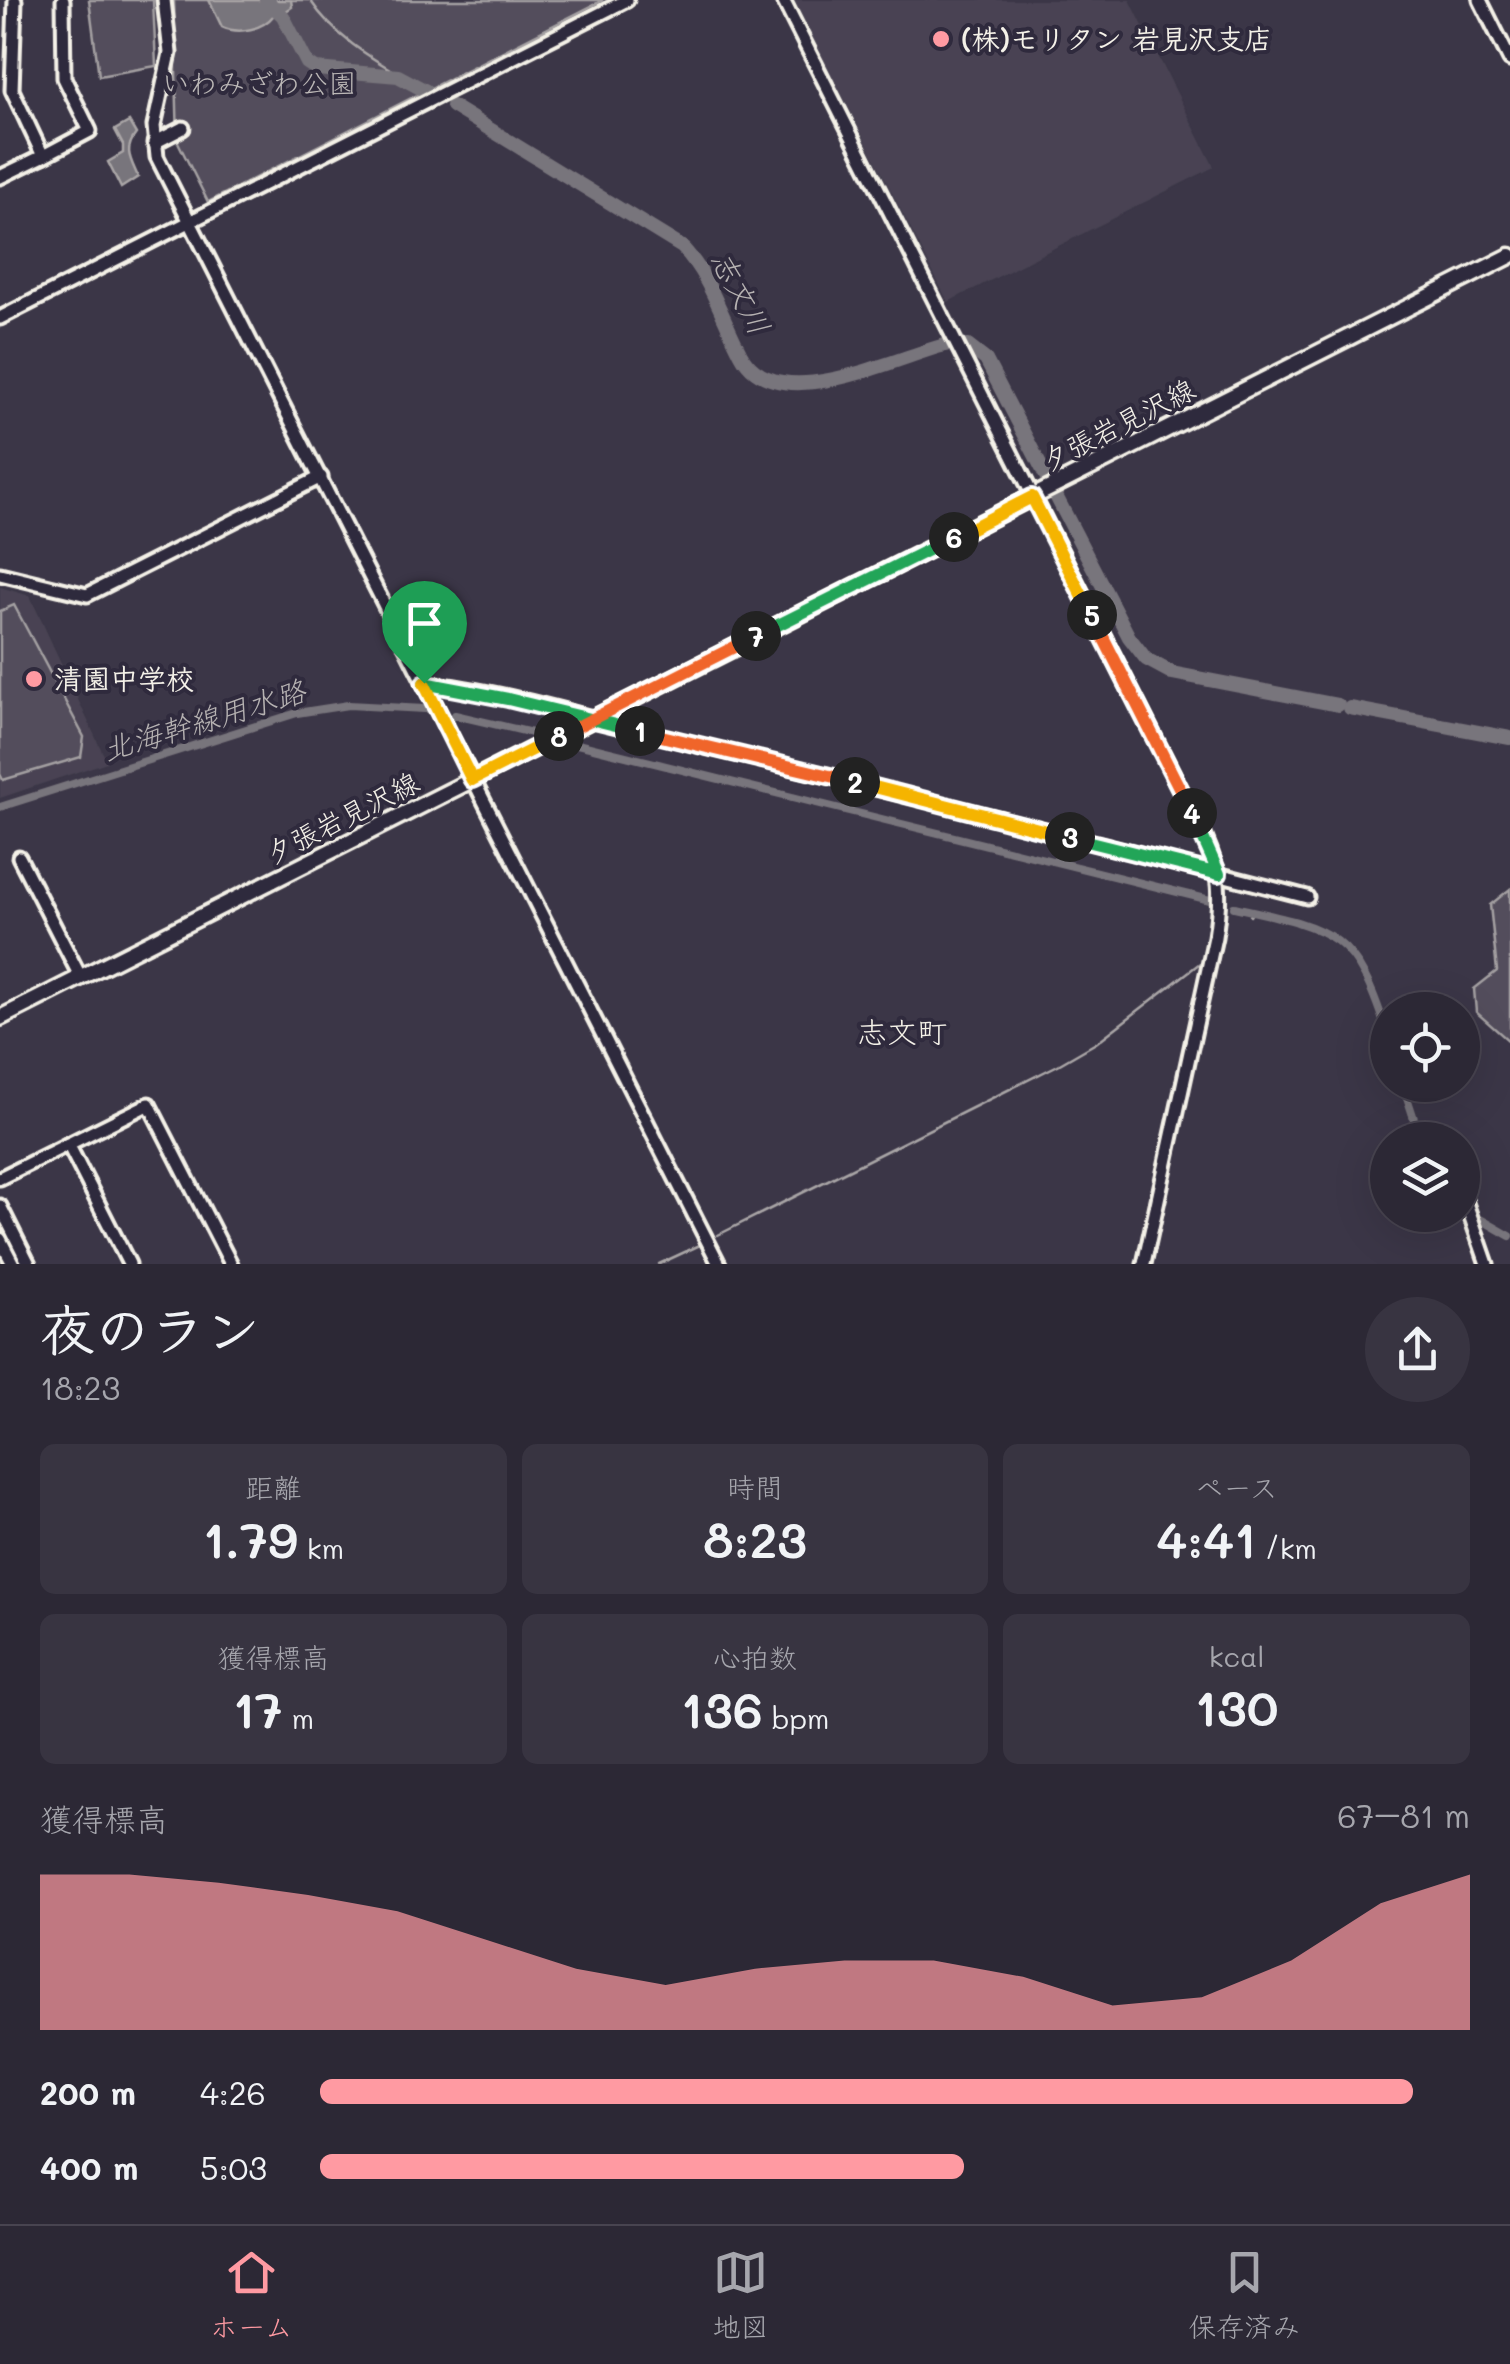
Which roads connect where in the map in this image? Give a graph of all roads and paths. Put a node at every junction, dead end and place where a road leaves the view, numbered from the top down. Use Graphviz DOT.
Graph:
graph roads {
  1 [pos="15,0"];
  2 [pos="63,0"];
  3 [pos="164,0"];
  4 [pos="626,0"];
  5 [pos="783,0"];
  6 [pos="1480,0"];
  7 [pos="1510,60"];
  8 [pos="6,90"];
  9 [pos="183,128"];
  10 [pos="154,143"];
  11 [pos="43,156"];
  12 [pos="0,177"];
  13 [pos="192,221"];
  14 [pos="1510,256"];
  15 [pos="0,317"];
  16 [pos="321,477"];
  17 [pos="1032,497"];
  18 [pos="0,574"];
  19 [pos="424,683"];
  20 [pos="591,720"];
  21 [pos="472,780"];
  22 [pos="19,857"];
  23 [pos="1219,874"];
  24 [pos="1307,897"];
  25 [pos="81,978"];
  26 [pos="0,1018"];
  27 [pos="68,1144"];
  28 [pos="0,1178"];
  29 [pos="0,1206"];
  30 [pos="1476,1232"];
  31 [pos="0,1239"];
  32 [pos="13,1264"];
  33 [pos="29,1264"];
  34 [pos="129,1264"];
  35 [pos="231,1264"];
  36 [pos="719,1264"];
  37 [pos="1144,1264"];
  38 [pos="1487,1264"];
  1 -- 8 [label="street"];
  2 -- 11 [label="street"];
  3 -- 10 [label="street"];
  4 -- 13 [label="street"];
  5 -- 17 [label="street"];
  6 -- 7 [label="street"];
  8 -- 11 [label="street"];
  9 -- 10 [label="street"];
  10 -- 13 [label="street"];
  11 -- 12 [label="street"];
  13 -- 15 [label="street"];
  13 -- 16 [label="street"];
  14 -- 17 [label="main road, 夕張岩見沢線"];
  16 -- 18 [label="street"];
  16 -- 19 [label="street"];
  17 -- 20 [label="main road, 夕張岩見沢線"];
  17 -- 23 [label="street"];
  19 -- 20 [label="street"];
  19 -- 21 [label="street"];
  20 -- 21 [label="main road, 夕張岩見沢線"];
  20 -- 23 [label="street"];
  21 -- 25 [label="main road, 夕張岩見沢線"];
  21 -- 36 [label="street"];
  22 -- 25 [label="street"];
  23 -- 24 [label="street"];
  23 -- 37 [label="street"];
  25 -- 26 [label="main road, 夕張岩見沢線"];
  27 -- 28 [label="street"];
  27 -- 34 [label="street"];
  27 -- 35 [label="street"];
  29 -- 33 [label="street"];
  30 -- 38 [label="street"];
  31 -- 32 [label="street"];
}
